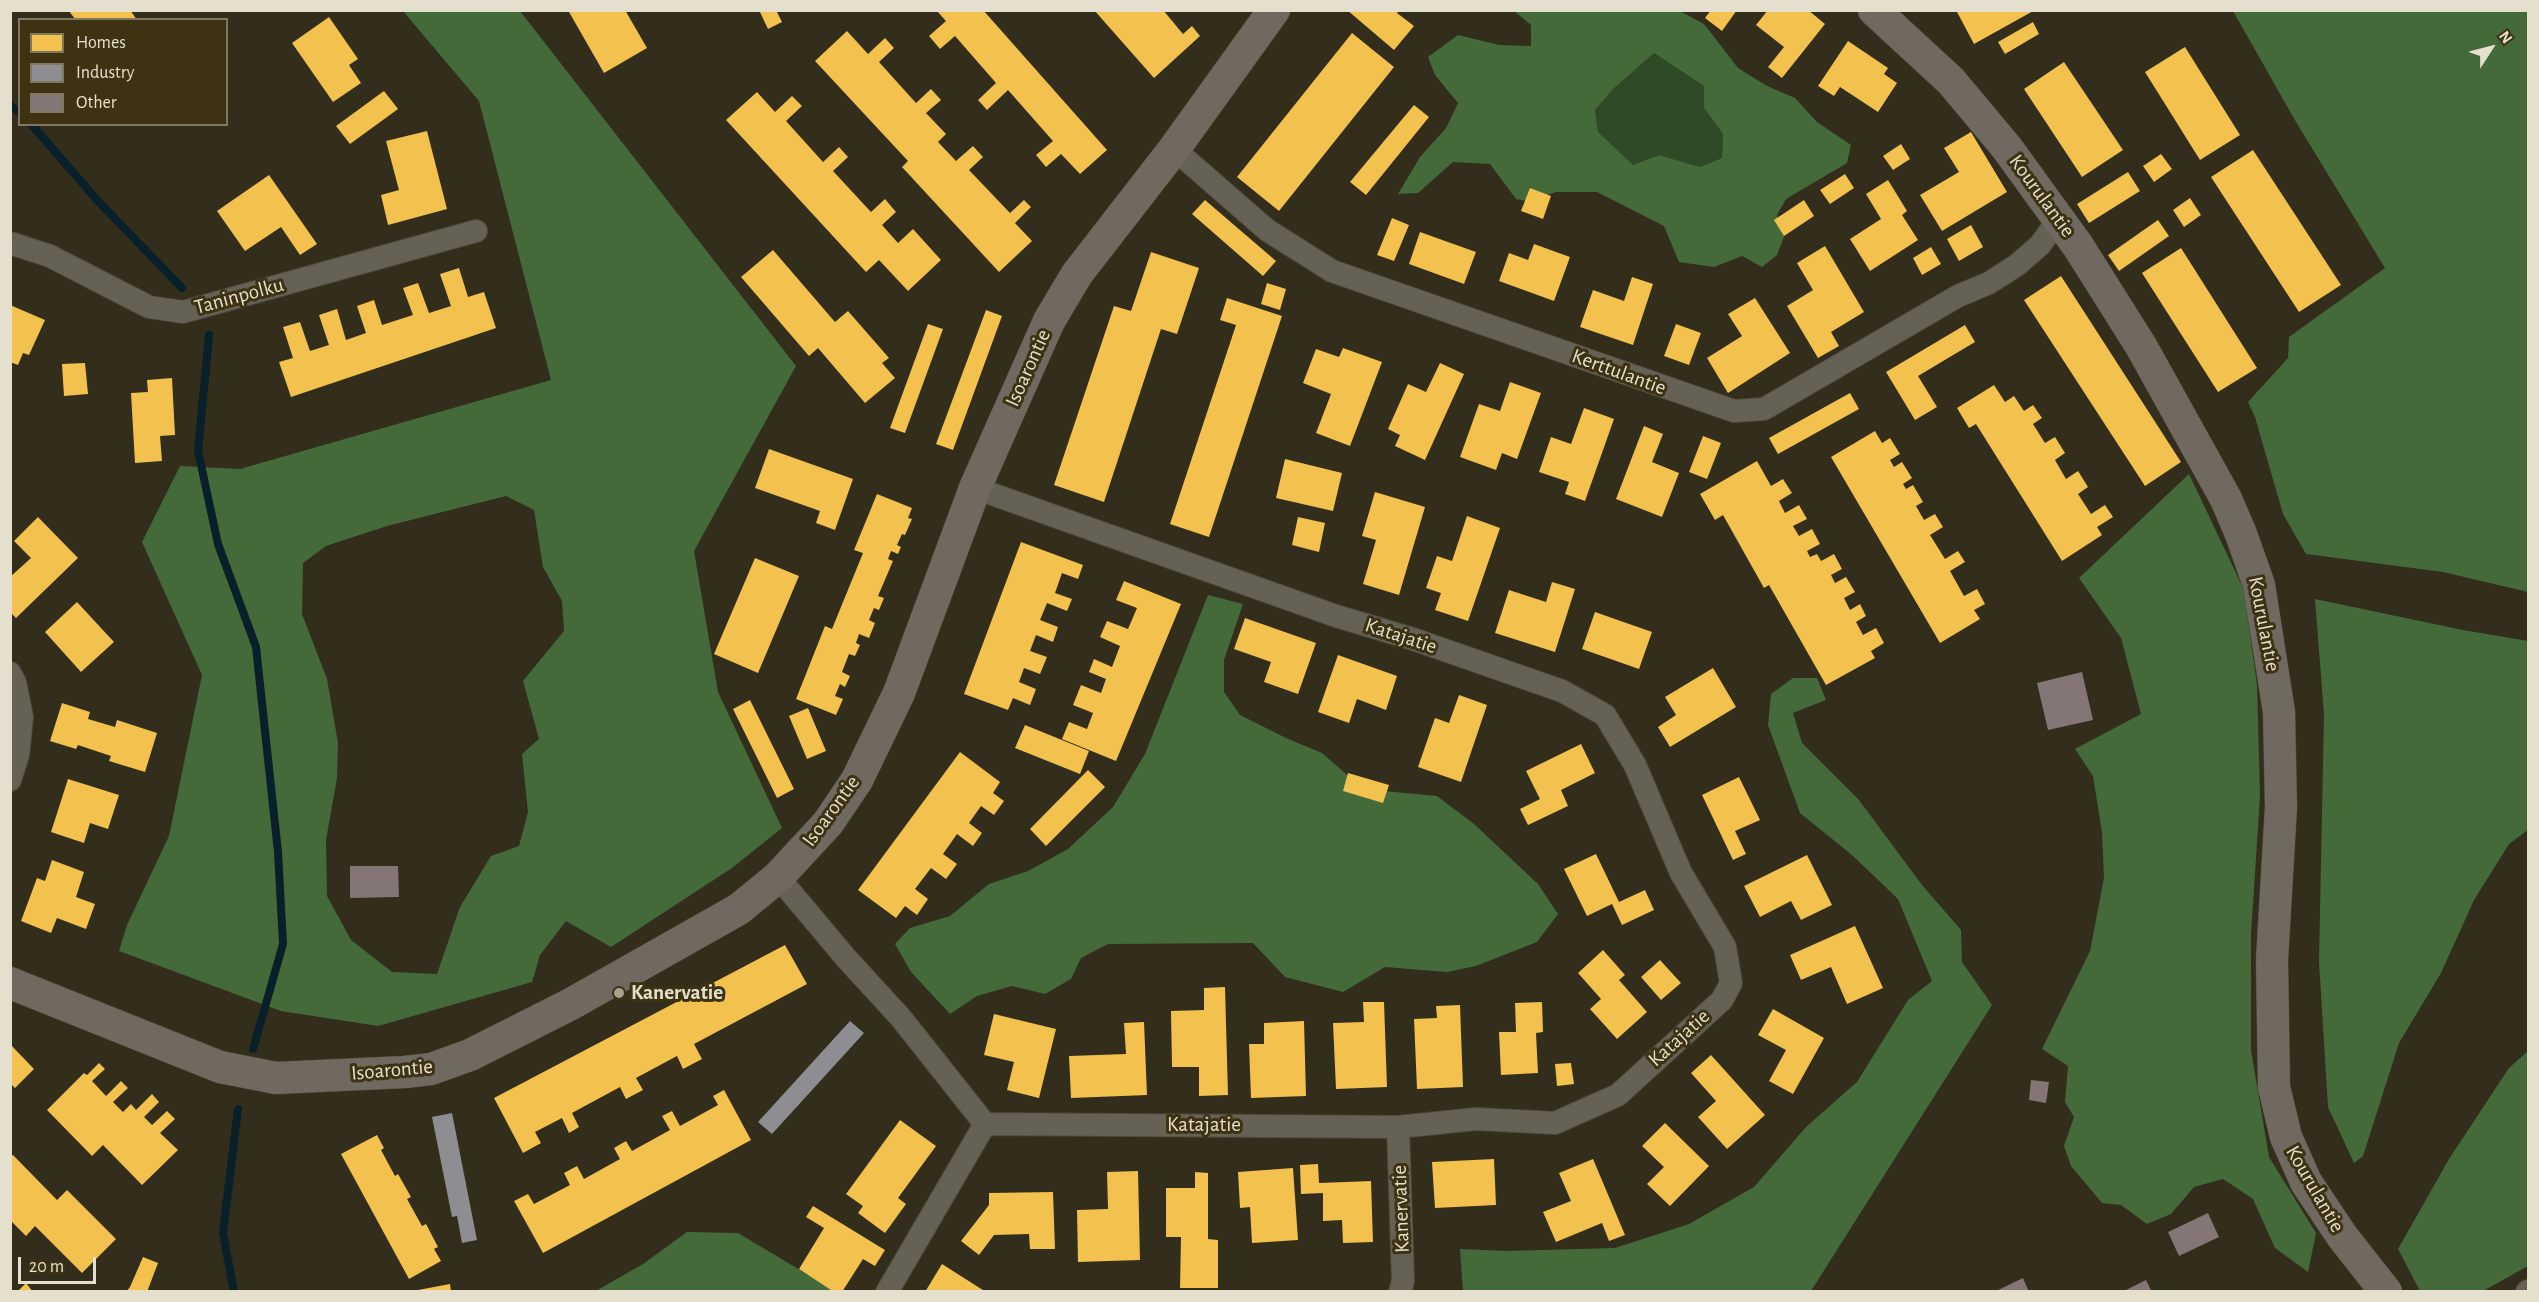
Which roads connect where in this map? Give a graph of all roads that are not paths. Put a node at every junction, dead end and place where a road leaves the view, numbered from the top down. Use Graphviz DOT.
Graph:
graph roads {
  1 [pos="1274,10"];
  2 [pos="1874,10"];
  3 [pos="1173,150"];
  4 [pos="2059,219"];
  5 [pos="476,231"];
  6 [pos="10,243"];
  7 [pos="975,488"];
  8 [pos="10,673"];
  9 [pos="10,780"];
  10 [pos="778,878"];
  11 [pos="10,983"];
  12 [pos="985,1124"];
  13 [pos="1398,1126"];
  14 [pos="887,1292"];
  15 [pos="1400,1292"];
  16 [pos="2386,1292"];
  1 -- 3 [label="street, Isoarontie"];
  2 -- 4 [label="street, Kourulantie"];
  3 -- 4 [label="street, Kerttulantie"];
  3 -- 7 [label="street, Isoarontie"];
  4 -- 16 [label="street, Kourulantie"];
  5 -- 6 [label="street, Taninpolku"];
  7 -- 10 [label="street, Isoarontie"];
  7 -- 13 [label="street, Katajatie"];
  8 -- 9 [label="street"];
  10 -- 11 [label="street, Isoarontie"];
  10 -- 12 [label="street"];
  12 -- 13 [label="street, Katajatie"];
  12 -- 14 [label="street"];
  13 -- 15 [label="street, Kanervatie"];
}
